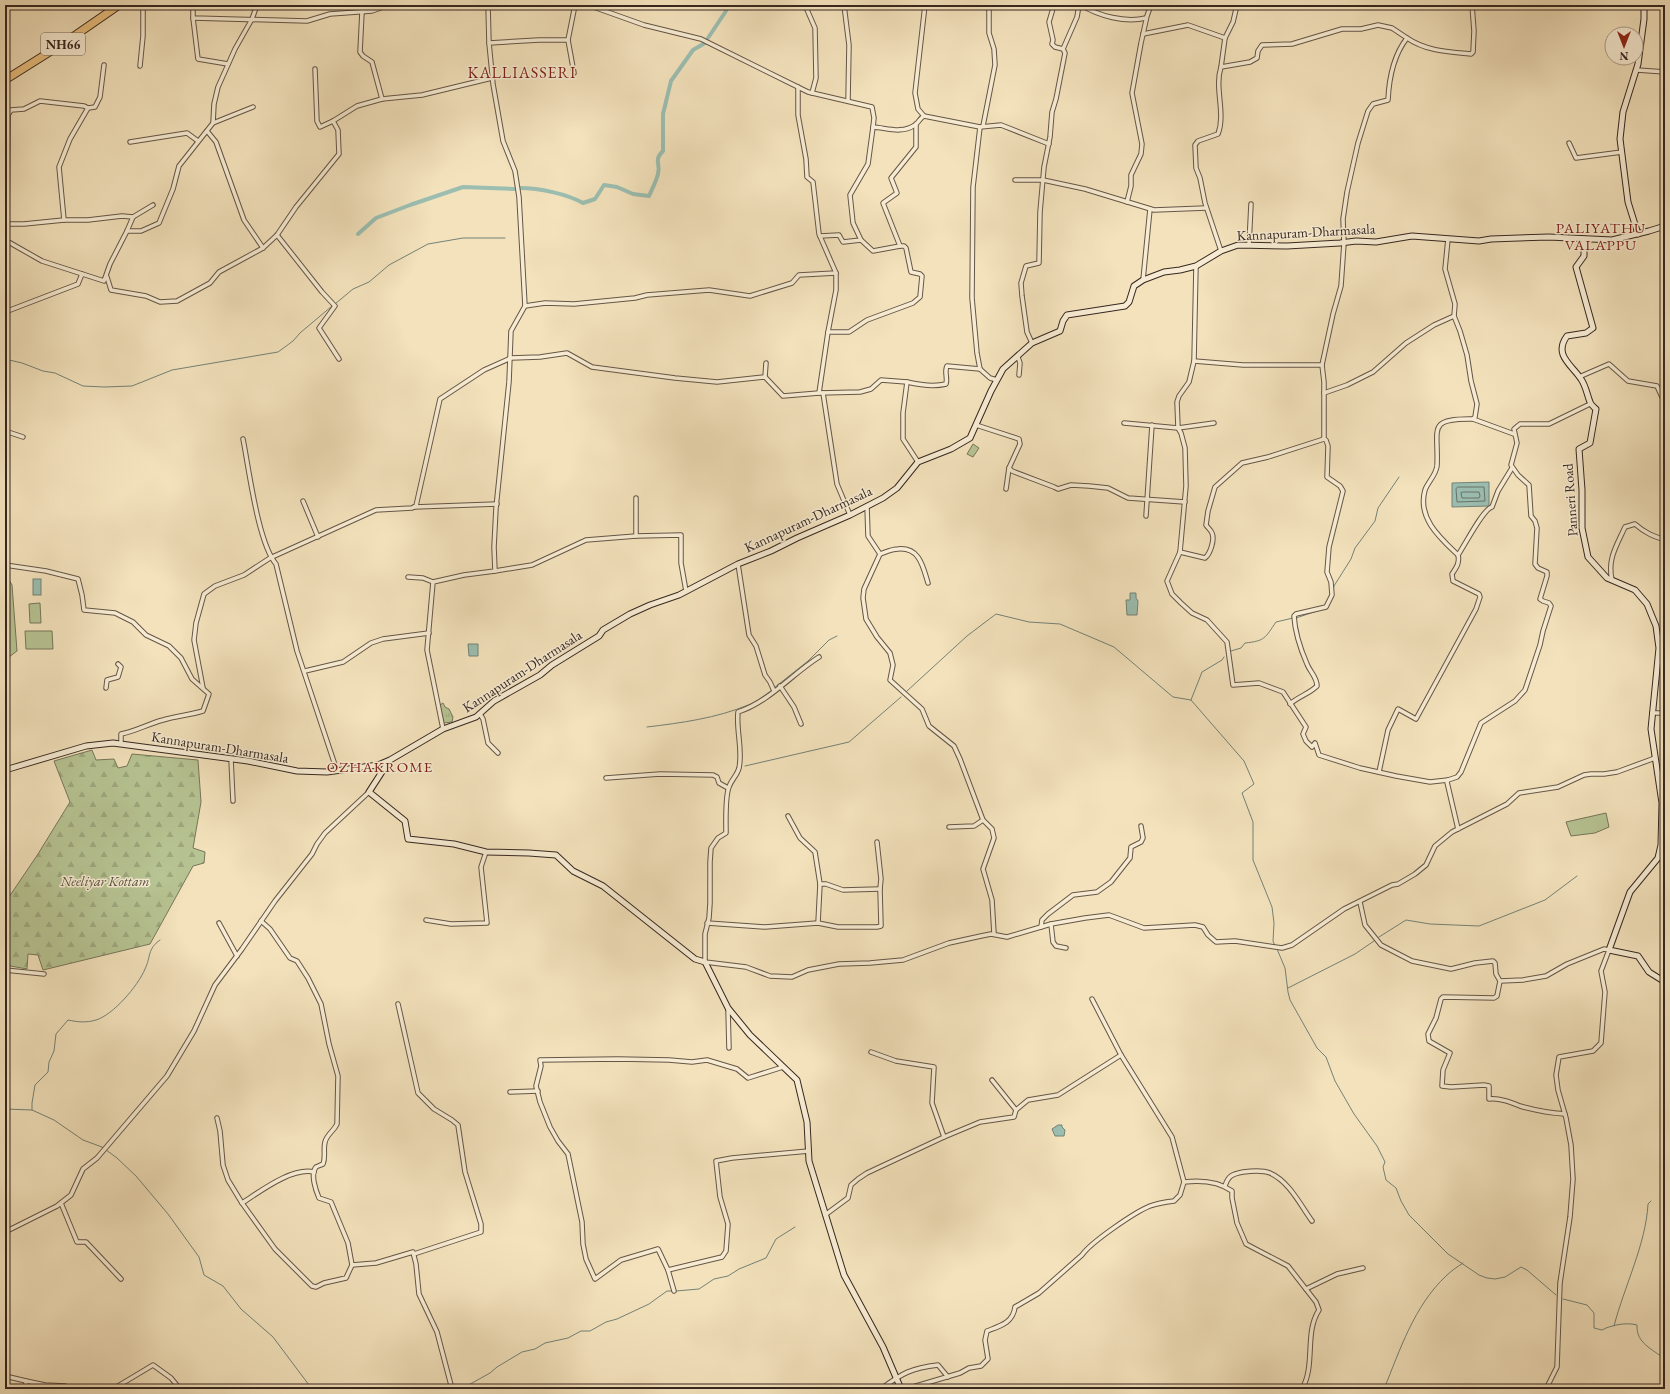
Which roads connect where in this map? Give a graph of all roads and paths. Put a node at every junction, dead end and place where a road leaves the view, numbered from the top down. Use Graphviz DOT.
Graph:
graph roads {
  1 [pos="119,5"];
  2 [pos="143,5"];
  3 [pos="193,5"];
  4 [pos="257,5"];
  5 [pos="389,5"];
  6 [pos="488,5"];
  7 [pos="575,5"];
  8 [pos="588,5"];
  9 [pos="805,5"];
  10 [pos="844,5"];
  11 [pos="925,5"];
  12 [pos="989,5"];
  13 [pos="1054,5"];
  14 [pos="1080,5"];
  15 [pos="1151,5"];
  16 [pos="1237,5"];
  17 [pos="1472,5"];
  18 [pos="1644,5"];
  19 [pos="362,12"];
  20 [pos="193,18"];
  21 [pos="1146,18"];
  22 [pos="252,19"];
  23 [pos="1143,34"];
  24 [pos="1225,38"];
  25 [pos="1407,38"];
  26 [pos="568,40"];
  27 [pos="489,43"];
  28 [pos="1064,49"];
  29 [pos="228,64"];
  30 [pos="104,65"];
  31 [pos="140,66"];
  32 [pos="1221,67"];
  33 [pos="315,69"];
  34 [pos="1637,70"];
  35 [pos="1665,72"];
  36 [pos="574,73"];
  37 [pos="492,78"];
  38 [pos="5,80"];
  39 [pos="798,87"];
  40 [pos="812,93"];
  41 [pos="382,99"];
  42 [pos="848,101"];
  43 [pos="253,107"];
  44 [pos="88,108"];
  45 [pos="924,116"];
  46 [pos="333,121"];
  47 [pos="213,123"];
  48 [pos="916,124"];
  49 [pos="981,126"];
  50 [pos="873,127"];
  51 [pos="207,131"];
  52 [pos="198,141"];
  53 [pos="130,142"];
  54 [pos="1569,143"];
  55 [pos="1049,144"];
  56 [pos="1622,152"];
  57 [pos="1015,180"];
  58 [pos="1043,180"];
  59 [pos="1127,202"];
  60 [pos="1251,204"];
  61 [pos="153,205"];
  62 [pos="1206,208"];
  63 [pos="1150,209"];
  64 [pos="133,217"];
  65 [pos="64,220"];
  66 [pos="7,224"];
  67 [pos="1665,226"];
  68 [pos="5,230"];
  69 [pos="128,231"];
  70 [pos="1638,234"];
  71 [pos="277,235"];
  72 [pos="820,236"];
  73 [pos="1448,239"];
  74 [pos="1584,239"];
  75 [pos="5,240"];
  76 [pos="861,240"];
  77 [pos="1344,243"];
  78 [pos="1249,245"];
  79 [pos="900,246"];
  80 [pos="263,248"];
  81 [pos="1221,251"];
  82 [pos="1196,266"];
  83 [pos="836,273"];
  84 [pos="82,274"];
  85 [pos="106,276"];
  86 [pos="1143,280"];
  87 [pos="525,306"];
  88 [pos="5,312"];
  89 [pos="1454,316"];
  90 [pos="828,332"];
  91 [pos="1032,344"];
  92 [pos="1018,357"];
  93 [pos="511,358"];
  94 [pos="339,359"];
  95 [pos="1194,361"];
  96 [pos="766,363"];
  97 [pos="1322,365"];
  98 [pos="980,369"];
  99 [pos="1019,375"];
  100 [pos="765,377"];
  101 [pos="1580,377"];
  102 [pos="997,380"];
  103 [pos="907,382"];
  104 [pos="821,393"];
  105 [pos="1324,393"];
  106 [pos="1665,398"];
  107 [pos="1590,404"];
  108 [pos="1473,419"];
  109 [pos="1124,423"];
  110 [pos="1214,423"];
  111 [pos="976,425"];
  112 [pos="1152,425"];
  113 [pos="1178,428"];
  114 [pos="5,431"];
  115 [pos="1514,434"];
  116 [pos="24,437"];
  117 [pos="1323,439"];
  118 [pos="243,440"];
  119 [pos="918,462"];
  120 [pos="1009,468"];
  121 [pos="1512,468"];
  122 [pos="1006,489"];
  123 [pos="636,498"];
  124 [pos="1147,500"];
  125 [pos="303,501"];
  126 [pos="1185,502"];
  127 [pos="497,504"];
  128 [pos="867,506"];
  129 [pos="414,507"];
  130 [pos="850,515"];
  131 [pos="1146,516"];
  132 [pos="636,536"];
  133 [pos="318,537"];
  134 [pos="1665,540"];
  135 [pos="1180,552"];
  136 [pos="880,554"];
  137 [pos="1458,555"];
  138 [pos="270,558"];
  139 [pos="738,564"];
  140 [pos="5,565"];
  141 [pos="495,571"];
  142 [pos="408,577"];
  143 [pos="1612,580"];
  144 [pos="434,582"];
  145 [pos="928,584"];
  146 [pos="686,591"];
  147 [pos="429,633"];
  148 [pos="1665,642"];
  149 [pos="1658,643"];
  150 [pos="819,657"];
  151 [pos="118,664"];
  152 [pos="305,671"];
  153 [pos="780,686"];
  154 [pos="106,688"];
  155 [pos="203,688"];
  156 [pos="774,691"];
  157 [pos="1290,704"];
  158 [pos="1652,713"];
  159 [pos="1665,713"];
  160 [pos="480,714"];
  161 [pos="801,724"];
  162 [pos="443,729"];
  163 [pos="121,743"];
  164 [pos="498,753"];
  165 [pos="1655,758"];
  166 [pos="231,759"];
  167 [pos="390,760"];
  168 [pos="5,770"];
  169 [pos="337,771"];
  170 [pos="1379,772"];
  171 [pos="606,778"];
  172 [pos="1448,780"];
  173 [pos="728,788"];
  174 [pos="1659,790"];
  175 [pos="1665,790"];
  176 [pos="369,792"];
  177 [pos="233,801"];
  178 [pos="788,816"];
  179 [pos="983,820"];
  180 [pos="1141,826"];
  181 [pos="950,827"];
  182 [pos="1458,829"];
  183 [pos="877,842"];
  184 [pos="486,852"];
  185 [pos="820,884"];
  186 [pos="880,889"];
  187 [pos="1360,902"];
  188 [pos="262,920"];
  189 [pos="426,920"];
  190 [pos="219,923"];
  191 [pos="707,923"];
  192 [pos="818,923"];
  193 [pos="1051,924"];
  194 [pos="1041,927"];
  195 [pos="994,934"];
  196 [pos="1066,948"];
  197 [pos="1609,950"];
  198 [pos="237,956"];
  199 [pos="705,962"];
  200 [pos="5,970"];
  201 [pos="44,974"];
  202 [pos="1500,980"];
  203 [pos="1665,982"];
  204 [pos="1092,999"];
  205 [pos="398,1004"];
  206 [pos="728,1008"];
  207 [pos="729,1048"];
  208 [pos="871,1052"];
  209 [pos="1121,1055"];
  210 [pos="783,1067"];
  211 [pos="992,1080"];
  212 [pos="538,1091"];
  213 [pos="510,1092"];
  214 [pos="1016,1110"];
  215 [pos="1564,1114"];
  216 [pos="217,1118"];
  217 [pos="944,1137"];
  218 [pos="809,1151"];
  219 [pos="314,1172"];
  220 [pos="1184,1182"];
  221 [pos="1226,1186"];
  222 [pos="61,1203"];
  223 [pos="242,1203"];
  224 [pos="825,1215"];
  225 [pos="1312,1221"];
  226 [pos="5,1232"];
  227 [pos="414,1254"];
  228 [pos="352,1265"];
  229 [pos="1363,1268"];
  230 [pos="668,1270"];
  231 [pos="121,1279"];
  232 [pos="1306,1289"];
  233 [pos="674,1291"];
  234 [pos="5,1376"];
  235 [pos="896,1377"];
  236 [pos="948,1377"];
  237 [pos="26,1381"];
  238 [pos="452,1388"];
  239 [pos="26,1389"];
  240 [pos="72,1389"];
  241 [pos="113,1389"];
  242 [pos="180,1389"];
  243 [pos="881,1389"];
  244 [pos="901,1389"];
  245 [pos="906,1389"];
  246 [pos="1302,1389"];
  247 [pos="1546,1389"];
  1 -- 38 [label="highway, NH66"];
  2 -- 31 [label="street"];
  3 -- 20 [label="street"];
  4 -- 22 [label="street"];
  5 -- 19 [label="street"];
  6 -- 27 [label="street"];
  7 -- 26 [label="street"];
  8 -- 39 [label="street"];
  9 -- 40 [label="street"];
  10 -- 42 [label="street"];
  11 -- 45 [label="street"];
  12 -- 49 [label="street"];
  13 -- 28 [label="street"];
  14 -- 21 [label="street"];
  14 -- 28 [label="street"];
  15 -- 21 [label="street"];
  16 -- 24 [label="street"];
  17 -- 25 [label="street"];
  18 -- 34 [label="main road"];
  19 -- 22 [label="street"];
  19 -- 41 [label="street"];
  20 -- 22 [label="street"];
  20 -- 29 [label="street"];
  21 -- 23 [label="street"];
  22 -- 29 [label="street"];
  23 -- 24 [label="street"];
  23 -- 59 [label="street"];
  24 -- 32 [label="street"];
  25 -- 32 [label="street"];
  25 -- 77 [label="street"];
  26 -- 27 [label="street"];
  26 -- 36 [label="street"];
  27 -- 37 [label="street"];
  28 -- 55 [label="street"];
  29 -- 47 [label="street"];
  30 -- 44 [label="street"];
  32 -- 62 [label="street"];
  33 -- 46 [label="street"];
  34 -- 35 [label="street"];
  34 -- 56 [label="main road"];
  37 -- 41 [label="street"];
  37 -- 87 [label="street"];
  39 -- 40 [label="street"];
  39 -- 72 [label="street"];
  40 -- 42 [label="street"];
  41 -- 46 [label="street"];
  42 -- 50 [label="street"];
  43 -- 47 [label="street"];
  44 -- 65 [label="street"];
  44 -- 66 [label="street"];
  45 -- 48 [label="street"];
  45 -- 49 [label="street"];
  46 -- 71 [label="street"];
  47 -- 51 [label="street"];
  48 -- 50 [label="street"];
  48 -- 79 [label="street"];
  49 -- 55 [label="street"];
  49 -- 98 [label="street"];
  50 -- 76 [label="street"];
  51 -- 52 [label="street"];
  51 -- 80 [label="street"];
  52 -- 53 [label="street"];
  52 -- 69 [label="street"];
  54 -- 56 [label="street"];
  55 -- 58 [label="street"];
  56 -- 70 [label="main road"];
  57 -- 58 [label="street"];
  58 -- 59 [label="street"];
  58 -- 91 [label="street"];
  59 -- 63 [label="street"];
  60 -- 78 [label="street"];
  61 -- 64 [label="street"];
  62 -- 63 [label="street"];
  62 -- 81 [label="street"];
  63 -- 86 [label="street"];
  64 -- 65 [label="street"];
  64 -- 69 [label="street"];
  65 -- 66 [label="street"];
  66 -- 68 [label="street"];
  67 -- 70 [label="main road, Kannapuram-Dharmasala"];
  69 -- 85 [label="street"];
  70 -- 74 [label="main road, Kannapuram-Dharmasala"];
  71 -- 80 [label="street"];
  71 -- 94 [label="street"];
  72 -- 76 [label="street"];
  72 -- 83 [label="street"];
  73 -- 74 [label="main road, Kannapuram-Dharmasala"];
  73 -- 77 [label="main road, Kannapuram-Dharmasala"];
  73 -- 89 [label="street"];
  74 -- 101 [label="main road, Panneri Road"];
  75 -- 84 [label="street"];
  76 -- 79 [label="street"];
  77 -- 78 [label="main road, Kannapuram-Dharmasala"];
  77 -- 97 [label="street"];
  78 -- 81 [label="main road, Kannapuram-Dharmasala"];
  79 -- 90 [label="street"];
  80 -- 85 [label="street"];
  81 -- 82 [label="main road, Kannapuram-Dharmasala"];
  82 -- 86 [label="main road, Kannapuram-Dharmasala"];
  82 -- 95 [label="street"];
  83 -- 87 [label="street"];
  83 -- 90 [label="street"];
  84 -- 85 [label="street"];
  84 -- 88 [label="street"];
  86 -- 91 [label="main road, Kannapuram-Dharmasala"];
  87 -- 93 [label="street"];
  89 -- 105 [label="street"];
  89 -- 108 [label="street"];
  90 -- 104 [label="street"];
  91 -- 92 [label="main road, Kannapuram-Dharmasala"];
  92 -- 99 [label="street"];
  92 -- 102 [label="main road, Kannapuram-Dharmasala"];
  93 -- 100 [label="street"];
  93 -- 127 [label="street"];
  93 -- 129 [label="street"];
  95 -- 97 [label="street"];
  95 -- 113 [label="street"];
  96 -- 100 [label="street"];
  97 -- 105 [label="street"];
  98 -- 102 [label="street"];
  98 -- 103 [label="street"];
  100 -- 104 [label="street"];
  101 -- 106 [label="street"];
  101 -- 107 [label="main road, Panneri Road"];
  102 -- 111 [label="main road, Kannapuram-Dharmasala"];
  103 -- 104 [label="street"];
  103 -- 119 [label="street"];
  104 -- 130 [label="street"];
  105 -- 117 [label="street"];
  107 -- 115 [label="street"];
  107 -- 143 [label="main road, Panneri Road"];
  108 -- 115 [label="street"];
  108 -- 137 [label="street"];
  109 -- 112 [label="street"];
  110 -- 113 [label="street"];
  111 -- 119 [label="main road, Kannapuram-Dharmasala"];
  111 -- 120 [label="street"];
  112 -- 113 [label="street"];
  112 -- 124 [label="street"];
  113 -- 126 [label="street"];
  114 -- 116 [label="street"];
  115 -- 121 [label="street"];
  117 -- 135 [label="street"];
  117 -- 157 [label="street"];
  118 -- 138 [label="street"];
  119 -- 128 [label="main road, Kannapuram-Dharmasala"];
  120 -- 122 [label="street"];
  120 -- 124 [label="street"];
  121 -- 137 [label="street"];
  121 -- 172 [label="street"];
  123 -- 132 [label="street"];
  124 -- 126 [label="street"];
  124 -- 131 [label="street"];
  125 -- 133 [label="street"];
  126 -- 135 [label="street"];
  127 -- 129 [label="street"];
  127 -- 141 [label="street"];
  128 -- 130 [label="main road, Kannapuram-Dharmasala"];
  128 -- 136 [label="street"];
  129 -- 133 [label="street"];
  130 -- 139 [label="main road, Kannapuram-Dharmasala"];
  132 -- 141 [label="street"];
  132 -- 146 [label="street"];
  133 -- 138 [label="street"];
  134 -- 143 [label="street"];
  135 -- 157 [label="street"];
  136 -- 145 [label="street"];
  136 -- 179 [label="street"];
  137 -- 170 [label="street"];
  138 -- 152 [label="street"];
  138 -- 155 [label="street"];
  139 -- 146 [label="main road, Kannapuram-Dharmasala"];
  139 -- 156 [label="street"];
  140 -- 155 [label="street"];
  141 -- 144 [label="street"];
  142 -- 144 [label="street"];
  143 -- 149 [label="main road, Panneri Road"];
  144 -- 147 [label="street"];
  146 -- 160 [label="main road, Kannapuram-Dharmasala"];
  147 -- 152 [label="street"];
  147 -- 162 [label="street"];
  148 -- 149 [label="street"];
  149 -- 158 [label="main road, Panneri Road"];
  150 -- 153 [label="street"];
  151 -- 154 [label="street"];
  152 -- 169 [label="street"];
  153 -- 156 [label="street"];
  153 -- 161 [label="street"];
  155 -- 163 [label="street"];
  156 -- 173 [label="street"];
  157 -- 170 [label="street"];
  158 -- 159 [label="street"];
  158 -- 165 [label="main road, Panneri Road"];
  160 -- 162 [label="main road, Kannapuram-Dharmasala"];
  160 -- 164 [label="street"];
  162 -- 167 [label="main road, Kannapuram-Dharmasala"];
  163 -- 166 [label="main road, Kannapuram-Dharmasala"];
  163 -- 168 [label="main road, Kannapuram-Dharmasala"];
  165 -- 174 [label="main road, Panneri Road"];
  165 -- 182 [label="street"];
  166 -- 169 [label="main road, Kannapuram-Dharmasala"];
  166 -- 177 [label="street"];
  167 -- 169 [label="main road, Kannapuram-Dharmasala"];
  167 -- 176 [label="main road"];
  170 -- 172 [label="street"];
  171 -- 173 [label="street"];
  172 -- 182 [label="street"];
  173 -- 191 [label="street"];
  174 -- 175 [label="street"];
  174 -- 197 [label="main road, Panneri Road"];
  176 -- 184 [label="main road"];
  176 -- 188 [label="street"];
  178 -- 185 [label="street"];
  179 -- 181 [label="street"];
  179 -- 195 [label="street"];
  180 -- 194 [label="street"];
  182 -- 187 [label="street"];
  183 -- 186 [label="street"];
  184 -- 189 [label="street"];
  184 -- 199 [label="main road"];
  185 -- 186 [label="street"];
  185 -- 192 [label="street"];
  186 -- 192 [label="street"];
  187 -- 193 [label="street"];
  187 -- 202 [label="street"];
  188 -- 198 [label="street"];
  188 -- 219 [label="street"];
  190 -- 198 [label="street"];
  191 -- 192 [label="street"];
  191 -- 199 [label="street"];
  193 -- 194 [label="street"];
  193 -- 196 [label="street"];
  194 -- 195 [label="street"];
  195 -- 199 [label="street"];
  197 -- 202 [label="street"];
  197 -- 203 [label="main road"];
  197 -- 215 [label="street"];
  198 -- 222 [label="street"];
  199 -- 206 [label="main road"];
  200 -- 201 [label="street"];
  202 -- 215 [label="street"];
  204 -- 209 [label="street"];
  205 -- 227 [label="street"];
  206 -- 207 [label="street"];
  206 -- 210 [label="main road"];
  208 -- 217 [label="street"];
  209 -- 214 [label="street"];
  209 -- 220 [label="street"];
  210 -- 212 [label="street"];
  210 -- 218 [label="main road"];
  211 -- 214 [label="street"];
  212 -- 213 [label="street"];
  212 -- 230 [label="street"];
  214 -- 217 [label="street"];
  215 -- 247 [label="street"];
  216 -- 223 [label="street"];
  217 -- 224 [label="street"];
  218 -- 224 [label="main road"];
  218 -- 230 [label="street"];
  219 -- 223 [label="street"];
  219 -- 228 [label="street"];
  220 -- 221 [label="street"];
  220 -- 236 [label="street"];
  221 -- 225 [label="street"];
  221 -- 232 [label="street"];
  222 -- 226 [label="street"];
  222 -- 231 [label="street"];
  223 -- 228 [label="street"];
  224 -- 235 [label="main road"];
  227 -- 228 [label="street"];
  227 -- 238 [label="street"];
  229 -- 232 [label="street"];
  230 -- 233 [label="street"];
  232 -- 246 [label="street"];
  234 -- 237 [label="street"];
  235 -- 236 [label="street"];
  235 -- 243 [label="street"];
  235 -- 244 [label="main road"];
  236 -- 245 [label="street"];
  237 -- 239 [label="street"];
  237 -- 240 [label="street"];
  241 -- 242 [label="street"];
}
